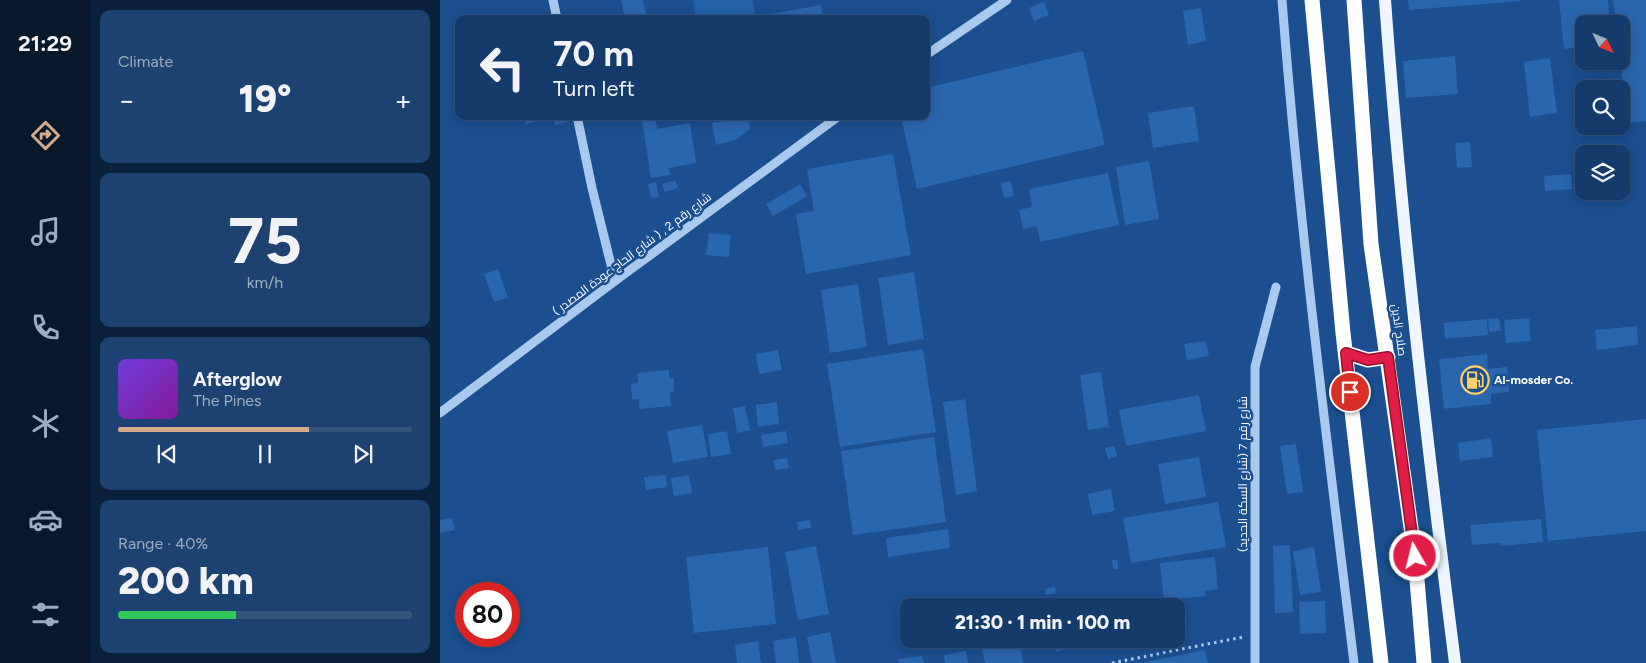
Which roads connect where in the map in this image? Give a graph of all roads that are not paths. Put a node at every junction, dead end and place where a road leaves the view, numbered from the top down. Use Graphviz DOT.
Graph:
graph roads {
  1 [pos="553,0"];
  2 [pos="1007,0"];
  3 [pos="1282,0"];
  4 [pos="1312,0"];
  5 [pos="1354,0"];
  6 [pos="1385,0"];
  7 [pos="556,15"];
  8 [pos="930,52"];
  9 [pos="578,120"];
  10 [pos="834,120"];
  11 [pos="615,281"];
  12 [pos="1276,287"];
  13 [pos="1346,353"];
  14 [pos="1388,357"];
  15 [pos="440,413"];
  16 [pos="1255,663"];
  17 [pos="1354,663"];
  18 [pos="1381,663"];
  19 [pos="1424,663"];
  20 [pos="1455,663"];
  1 -- 7 [label="street"];
  2 -- 8 [label="street"];
  3 -- 17 [label="street"];
  4 -- 13 [label="highway"];
  5 -- 14 [label="highway, صلاح الدين"];
  6 -- 20 [label="main road"];
  9 -- 11 [label="street"];
  10 -- 11 [label="street, شارع رقم 2 , ( شارع الحاج عودة المصدر )"];
  11 -- 15 [label="street, شارع رقم 2 , ( شارع الحاج عودة المصدر )"];
  12 -- 16 [label="street, شارع رقم 7 (شارع السكة الحديد)"];
  13 -- 14 [label="highway"];
  13 -- 18 [label="highway"];
  14 -- 19 [label="highway, صلاح الدين"];
}
